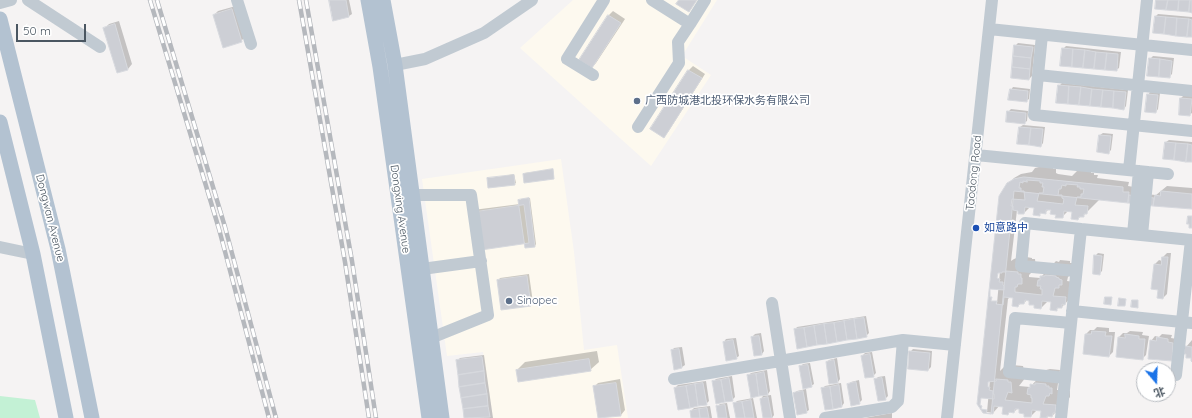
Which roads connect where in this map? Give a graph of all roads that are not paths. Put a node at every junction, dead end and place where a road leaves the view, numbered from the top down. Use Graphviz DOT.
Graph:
graph roads {
  1 [pos="11,0"];
  2 [pos="28,0"];
  3 [pos="237,0"];
  4 [pos="368,0"];
  5 [pos="383,0"];
  6 [pos="532,0"];
  7 [pos="604,0"];
  8 [pos="652,0"];
  9 [pos="705,0"];
  10 [pos="992,0"];
  11 [pos="1147,0"];
  12 [pos="0,3"];
  13 [pos="666,4"];
  14 [pos="0,19"];
  15 [pos="690,24"];
  16 [pos="989,29"];
  17 [pos="1042,34"];
  18 [pos="251,44"];
  19 [pos="1142,45"];
  20 [pos="100,47"];
  21 [pos="1192,50"];
  22 [pos="394,65"];
  23 [pos="593,75"];
  24 [pos="1038,75"];
  25 [pos="1138,86"];
  26 [pos="1192,91"];
  27 [pos="0,122"];
  28 [pos="1134,125"];
  29 [pos="638,127"];
  30 [pos="1192,131"];
  31 [pos="976,155"];
  32 [pos="1139,171"];
  33 [pos="1168,174"];
  34 [pos="412,195"];
  35 [pos="1081,228"];
  36 [pos="1137,234"];
  37 [pos="1191,237"];
  38 [pos="0,247"];
  39 [pos="33,254"];
  40 [pos="481,261"];
  41 [pos="422,269"];
  42 [pos="1076,271"];
  43 [pos="772,303"];
  44 [pos="1072,311"];
  45 [pos="1187,322"];
  46 [pos="1071,323"];
  47 [pos="431,338"];
  48 [pos="903,340"];
  49 [pos="955,345"];
  50 [pos="781,360"];
  51 [pos="1176,375"];
  52 [pos="1065,378"];
  53 [pos="674,379"];
  54 [pos="66,418"];
  55 [pos="92,418"];
  56 [pos="429,418"];
  57 [pos="442,418"];
  58 [pos="790,418"];
  59 [pos="825,418"];
  60 [pos="947,418"];
  61 [pos="1061,418"];
  1 -- 12 [label="street"];
  2 -- 20 [label="street"];
  3 -- 18 [label="street"];
  4 -- 56 [label="main road, Dongxing Avenue"];
  5 -- 22 [label="main road, Dongxing Avenue"];
  6 -- 22 [label="street"];
  7 -- 23 [label="street"];
  8 -- 13 [label="street"];
  9 -- 15 [label="street"];
  10 -- 16 [label="street, Taodong Road"];
  11 -- 19 [label="street"];
  13 -- 15 [label="street"];
  14 -- 55 [label="main road, Dongwan Avenue"];
  15 -- 29 [label="street"];
  16 -- 17 [label="street"];
  16 -- 31 [label="street, Taodong Road"];
  17 -- 19 [label="street"];
  17 -- 24 [label="street"];
  19 -- 21 [label="street"];
  19 -- 25 [label="street"];
  22 -- 34 [label="main road, Dongxing Avenue"];
  24 -- 25 [label="street"];
  24 -- 28 [label="street"];
  25 -- 26 [label="street"];
  25 -- 28 [label="street"];
  27 -- 39 [label="main road"];
  28 -- 30 [label="street"];
  28 -- 32 [label="street"];
  31 -- 32 [label="street"];
  31 -- 49 [label="street, Taodong Road"];
  32 -- 33 [label="street"];
  32 -- 36 [label="street"];
  34 -- 40 [label="street"];
  34 -- 41 [label="main road, Dongxing Avenue"];
  35 -- 36 [label="street"];
  35 -- 42 [label="street"];
  35 -- 42 [label="street"];
  36 -- 37 [label="street"];
  37 -- 45 [label="street"];
  38 -- 39 [label="street"];
  39 -- 54 [label="main road"];
  40 -- 41 [label="street"];
  40 -- 47 [label="street"];
  41 -- 47 [label="main road, Dongxing Avenue"];
  42 -- 44 [label="street"];
  43 -- 50 [label="street"];
  44 -- 45 [label="street"];
  44 -- 46 [label="street"];
  45 -- 51 [label="street"];
  46 -- 52 [label="street"];
  46 -- 52 [label="street"];
  47 -- 57 [label="main road, Dongxing Avenue"];
  48 -- 49 [label="street"];
  48 -- 50 [label="street"];
  48 -- 59 [label="street"];
  49 -- 60 [label="street, Taodong Road"];
  50 -- 53 [label="street"];
  50 -- 58 [label="street"];
  52 -- 61 [label="street"];
}
